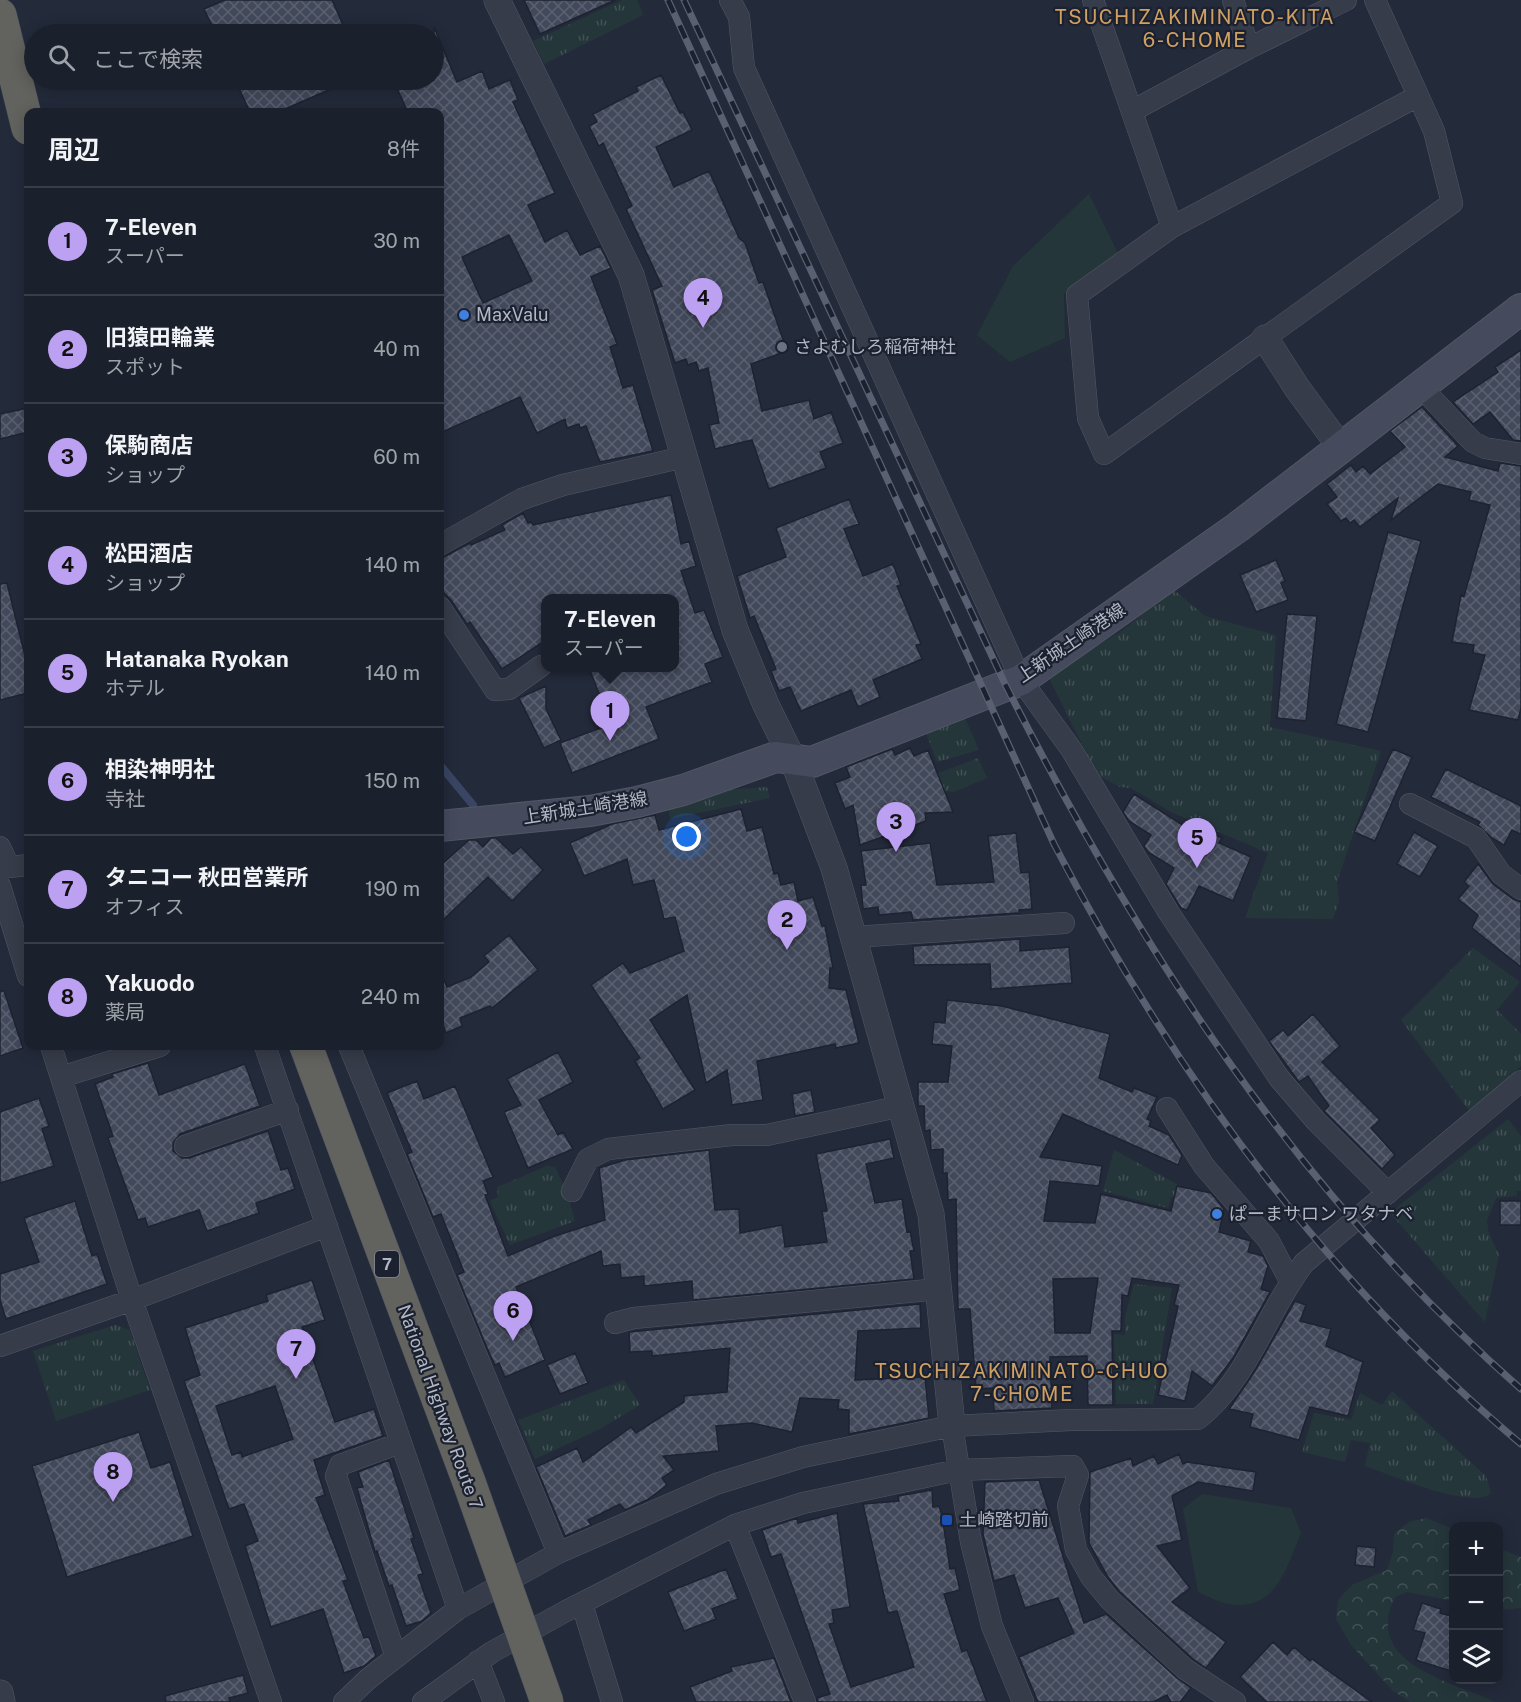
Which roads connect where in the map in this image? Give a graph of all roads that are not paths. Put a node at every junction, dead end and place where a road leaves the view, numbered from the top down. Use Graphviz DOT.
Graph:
graph roads {
  1 [pos="497,0"];
  2 [pos="729,0"];
  3 [pos="1093,0"];
  4 [pos="1233,0"];
  5 [pos="1346,0"];
  6 [pos="1375,0"];
  7 [pos="0,15"];
  8 [pos="1249,48"];
  9 [pos="1418,96"];
  10 [pos="1131,111"];
  11 [pos="24,113"];
  12 [pos="1172,227"];
  13 [pos="1521,309"];
  14 [pos="1265,338"];
  15 [pos="1421,387"];
  16 [pos="1342,449"];
  17 [pos="1521,454"];
  18 [pos="684,457"];
  19 [pos="444,543"];
  20 [pos="444,613"];
  21 [pos="541,666"];
  22 [pos="1021,680"];
  23 [pos="793,760"];
  24 [pos="1410,804"];
  25 [pos="444,826"];
  26 [pos="0,847"];
  27 [pos="9,872"];
  28 [pos="1521,889"];
  29 [pos="1064,923"];
  30 [pos="854,937"];
  31 [pos="24,954"];
  32 [pos="52,1050"];
  33 [pos="147,1050"];
  34 [pos="266,1050"];
  35 [pos="307,1050"];
  36 [pos="351,1050"];
  37 [pos="61,1077"];
  38 [pos="1521,1081"];
  39 [pos="902,1106"];
  40 [pos="1167,1108"];
  41 [pos="288,1110"];
  42 [pos="185,1146"];
  43 [pos="572,1191"];
  44 [pos="1388,1193"];
  45 [pos="327,1226"];
  46 [pos="1290,1281"];
  47 [pos="939,1289"];
  48 [pos="132,1300"];
  49 [pos="615,1323"];
  50 [pos="0,1346"];
  51 [pos="952,1426"];
  52 [pos="400,1443"];
  53 [pos="958,1470"];
  54 [pos="735,1525"];
  55 [pos="558,1553"];
  56 [pos="582,1604"];
  57 [pos="458,1609"];
  58 [pos="396,1657"];
  59 [pos="478,1661"];
  60 [pos="0,1693"];
  61 [pos="2,1702"];
  62 [pos="271,1702"];
  63 [pos="344,1702"];
  64 [pos="423,1702"];
  65 [pos="494,1702"];
  66 [pos="547,1702"];
  67 [pos="612,1702"];
  68 [pos="805,1702"];
  69 [pos="1023,1702"];
  70 [pos="1235,1702"];
  1 -- 18 [label="street"];
  2 -- 22 [label="street"];
  3 -- 10 [label="street"];
  4 -- 8 [label="street"];
  5 -- 8 [label="street"];
  6 -- 9 [label="street"];
  7 -- 11 [label="highway"];
  8 -- 10 [label="street"];
  9 -- 12 [label="street"];
  9 -- 14 [label="street"];
  10 -- 12 [label="street"];
  12 -- 14 [label="street"];
  13 -- 15 [label="main road, 上新城土崎港線"];
  14 -- 16 [label="street"];
  15 -- 16 [label="main road, 上新城土崎港線"];
  15 -- 17 [label="street"];
  16 -- 22 [label="main road, 上新城土崎港線"];
  18 -- 19 [label="street"];
  18 -- 23 [label="street"];
  20 -- 21 [label="street"];
  22 -- 23 [label="main road, 上新城土崎港線"];
  22 -- 44 [label="street"];
  23 -- 25 [label="main road, 上新城土崎港線"];
  23 -- 30 [label="street"];
  24 -- 28 [label="street"];
  26 -- 27 [label="street"];
  27 -- 31 [label="street"];
  29 -- 30 [label="street"];
  30 -- 39 [label="street"];
  32 -- 37 [label="street"];
  33 -- 37 [label="street"];
  34 -- 41 [label="street"];
  35 -- 66 [label="highway, National Highway Route 7 / 7, bridge"];
  36 -- 55 [label="street"];
  37 -- 48 [label="street"];
  38 -- 44 [label="street"];
  39 -- 43 [label="street"];
  39 -- 47 [label="street"];
  40 -- 46 [label="street"];
  41 -- 42 [label="street"];
  41 -- 45 [label="street"];
  44 -- 46 [label="street"];
  45 -- 48 [label="street"];
  45 -- 52 [label="street"];
  46 -- 51 [label="street"];
  47 -- 49 [label="street"];
  47 -- 51 [label="street"];
  48 -- 50 [label="street"];
  48 -- 62 [label="street"];
  51 -- 53 [label="street"];
  51 -- 55 [label="street"];
  52 -- 57 [label="street"];
  52 -- 58 [label="street"];
  53 -- 54 [label="street"];
  53 -- 69 [label="street"];
  53 -- 70 [label="street"];
  54 -- 56 [label="street"];
  54 -- 68 [label="street"];
  55 -- 57 [label="street"];
  56 -- 59 [label="street"];
  56 -- 67 [label="street"];
  57 -- 58 [label="street"];
  58 -- 63 [label="street"];
  59 -- 64 [label="street"];
  59 -- 65 [label="street"];
  60 -- 61 [label="street"];
}
